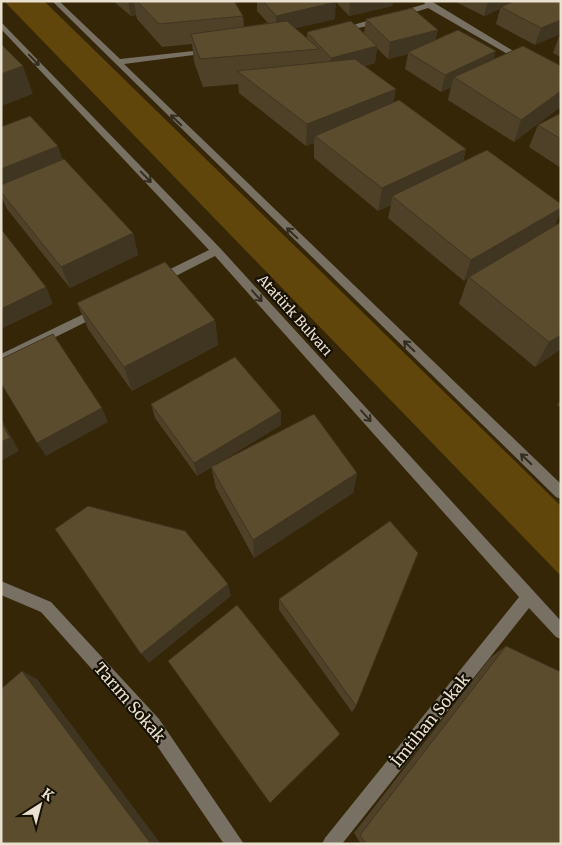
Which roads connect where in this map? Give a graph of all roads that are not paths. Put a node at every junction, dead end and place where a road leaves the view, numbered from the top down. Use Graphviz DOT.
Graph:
graph roads {
  1 [pos="56,1"];
  2 [pos="428,3"];
  3 [pos="1,24"];
  4 [pos="334,31"];
  5 [pos="7,38"];
  6 [pos="221,50"];
  7 [pos="116,62"];
  8 [pos="528,62"];
  9 [pos="216,251"];
  10 [pos="150,284"];
  11 [pos="107,306"];
  12 [pos="1,359"];
  13 [pos="561,493"];
  14 [pos="1,588"];
  15 [pos="529,596"];
  16 [pos="561,632"];
  17 [pos="234,844"];
  18 [pos="331,844"];
  1 -- 7 [label="street"];
  2 -- 4 [label="street"];
  2 -- 8 [label="street"];
  3 -- 5 [label="street, Atatürk Bulvarı"];
  5 -- 9 [label="street, Atatürk Bulvarı, one-way"];
  6 -- 7 [label="street"];
  13 -- 7 [label="street, one-way"];
  9 -- 10 [label="street"];
  9 -- 15 [label="street, Atatürk Bulvarı, one-way"];
  11 -- 12 [label="street"];
  14 -- 17 [label="street, Tarım Sokak"];
  15 -- 16 [label="street, Atatürk Bulvarı"];
  15 -- 18 [label="street, İmtihan Sokak"];
}
